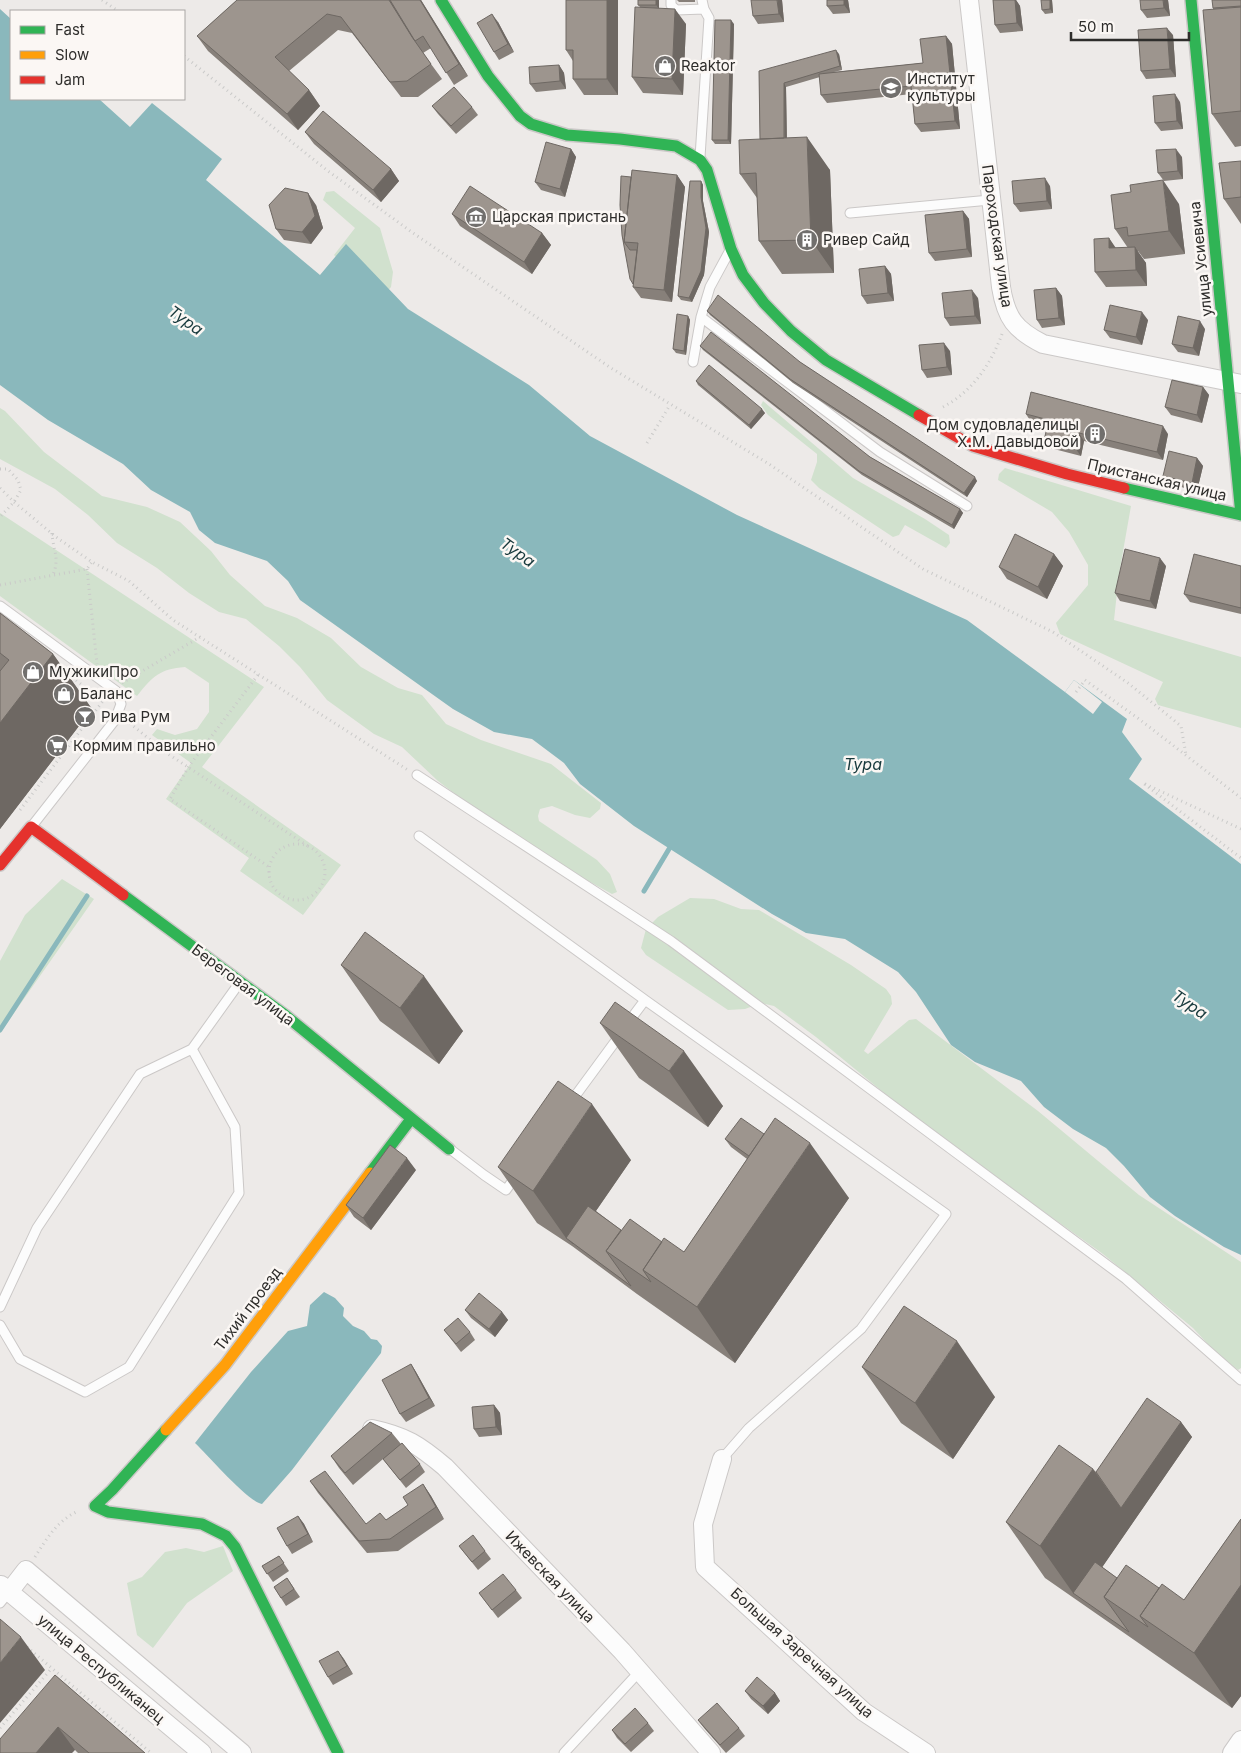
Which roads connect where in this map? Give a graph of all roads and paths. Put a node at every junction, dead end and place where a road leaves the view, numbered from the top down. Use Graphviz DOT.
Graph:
graph roads {
  1 [pos="102,0"];
  2 [pos="441,0"];
  3 [pos="671,0"];
  4 [pos="969,0"];
  5 [pos="1191,0"];
  6 [pos="703,5"];
  7 [pos="117,10"];
  8 [pos="185,57"];
  9 [pos="700,160"];
  10 [pos="990,200"];
  11 [pos="850,213"];
  12 [pos="731,249"];
  13 [pos="1007,314"];
  14 [pos="701,318"];
  15 [pos="692,362"];
  16 [pos="1235,382"];
  17 [pos="670,405"];
  18 [pos="923,418"];
  19 [pos="647,443"];
  20 [pos="0,469"];
  21 [pos="0,488"];
  22 [pos="14,502"];
  23 [pos="967,506"];
  24 [pos="1241,515"];
  25 [pos="0,517"];
  26 [pos="52,534"];
  27 [pos="92,562"];
  28 [pos="87,569"];
  29 [pos="52,575"];
  30 [pos="0,585"];
  31 [pos="0,606"];
  32 [pos="200,637"];
  33 [pos="89,658"];
  34 [pos="97,664"];
  35 [pos="60,668"];
  36 [pos="103,669"];
  37 [pos="90,673"];
  38 [pos="258,675"];
  39 [pos="116,679"];
  40 [pos="82,685"];
  41 [pos="1076,692"];
  42 [pos="123,718"];
  43 [pos="1186,755"];
  44 [pos="189,766"];
  45 [pos="417,775"];
  46 [pos="1241,798"];
  47 [pos="17,813"];
  48 [pos="31,827"];
  49 [pos="1241,829"];
  50 [pos="418,836"];
  51 [pos="308,846"];
  52 [pos="1241,858"];
  53 [pos="0,865"];
  54 [pos="269,867"];
  55 [pos="240,982"];
  56 [pos="645,1000"];
  57 [pos="192,1049"];
  58 [pos="564,1111"];
  59 [pos="411,1119"];
  60 [pos="449,1149"];
  61 [pos="523,1166"];
  62 [pos="0,1307"];
  63 [pos="0,1325"];
  64 [pos="1241,1380"];
  65 [pos="369,1429"];
  66 [pos="722,1459"];
  67 [pos="95,1506"];
  68 [pos="26,1570"];
  69 [pos="3,1593"];
  70 [pos="23,1644"];
  71 [pos="52,1668"];
  72 [pos="640,1671"];
  73 [pos="75,1688"];
  74 [pos="69,1695"];
  75 [pos="0,1728"];
  76 [pos="1241,1740"];
  77 [pos="151,1753"];
  78 [pos="202,1753"];
  79 [pos="242,1753"];
  80 [pos="338,1753"];
  81 [pos="564,1753"];
  82 [pos="711,1753"];
  83 [pos="926,1753"];
  84 [pos="1232,1753"];
  1 -- 7 [label="path"];
  2 -- 9 [label="street"];
  3 -- 6 [label="lane"];
  4 -- 10 [label="street, Пароходская улица"];
  5 -- 16 [label="street, улица Усиевича"];
  6 -- 9 [label="lane"];
  8 -- 17 [label="path"];
  9 -- 12 [label="street, Пристанская улица"];
  10 -- 11 [label="lane"];
  10 -- 13 [label="street, Пароходская улица"];
  12 -- 14 [label="lane"];
  12 -- 18 [label="street, Пристанская улица"];
  13 -- 16 [label="street, Пароходская улица"];
  13 -- 18 [label="path"];
  14 -- 15 [label="lane"];
  14 -- 23 [label="lane"];
  16 -- 24 [label="street, улица Усиевича"];
  17 -- 19 [label="path"];
  17 -- 43 [label="path"];
  18 -- 24 [label="street, Пристанская улица"];
  20 -- 22 [label="path"];
  21 -- 22 [label="path"];
  22 -- 25 [label="path"];
  22 -- 26 [label="path"];
  26 -- 27 [label="path"];
  26 -- 29 [label="path"];
  27 -- 28 [label="path"];
  27 -- 32 [label="path"];
  28 -- 29 [label="path"];
  28 -- 34 [label="path"];
  29 -- 30 [label="path"];
  31 -- 37 [label="lane"];
  32 -- 38 [label="path"];
  32 -- 39 [label="path"];
  33 -- 34 [label="path"];
  34 -- 36 [label="path"];
  34 -- 37 [label="path"];
  35 -- 40 [label="path"];
  37 -- 40 [label="path"];
  37 -- 48 [label="lane"];
  38 -- 44 [label="path"];
  38 -- 45 [label="path"];
  40 -- 47 [label="path"];
  41 -- 43 [label="path"];
  42 -- 44 [label="path"];
  43 -- 46 [label="path"];
  44 -- 51 [label="path"];
  44 -- 54 [label="path"];
  45 -- 64 [label="lane"];
  48 -- 53 [label="street"];
  48 -- 55 [label="street, Береговая улица"];
  49 -- 52 [label="path"];
  50 -- 56 [label="lane"];
  51 -- 54 [label="path"];
  51 -- 54 [label="path"];
  55 -- 57 [label="lane"];
  55 -- 59 [label="street, Береговая улица"];
  56 -- 58 [label="lane"];
  56 -- 66 [label="lane"];
  57 -- 62 [label="lane"];
  57 -- 63 [label="lane"];
  59 -- 60 [label="street, Береговая улица"];
  59 -- 67 [label="street, Тихий проезд"];
  60 -- 61 [label="lane"];
  65 -- 72 [label="street, Ижевская улица"];
  66 -- 83 [label="street, Большая Заречная улица"];
  67 -- 68 [label="path"];
  67 -- 80 [label="street"];
  68 -- 69 [label="street"];
  68 -- 79 [label="street"];
  69 -- 78 [label="street, улица Республиканец"];
  70 -- 71 [label="path"];
  71 -- 73 [label="path"];
  71 -- 75 [label="path"];
  72 -- 81 [label="lane"];
  72 -- 82 [label="street, Ижевская улица"];
  73 -- 74 [label="path"];
  73 -- 77 [label="path"];
  76 -- 84 [label="street"];
}
